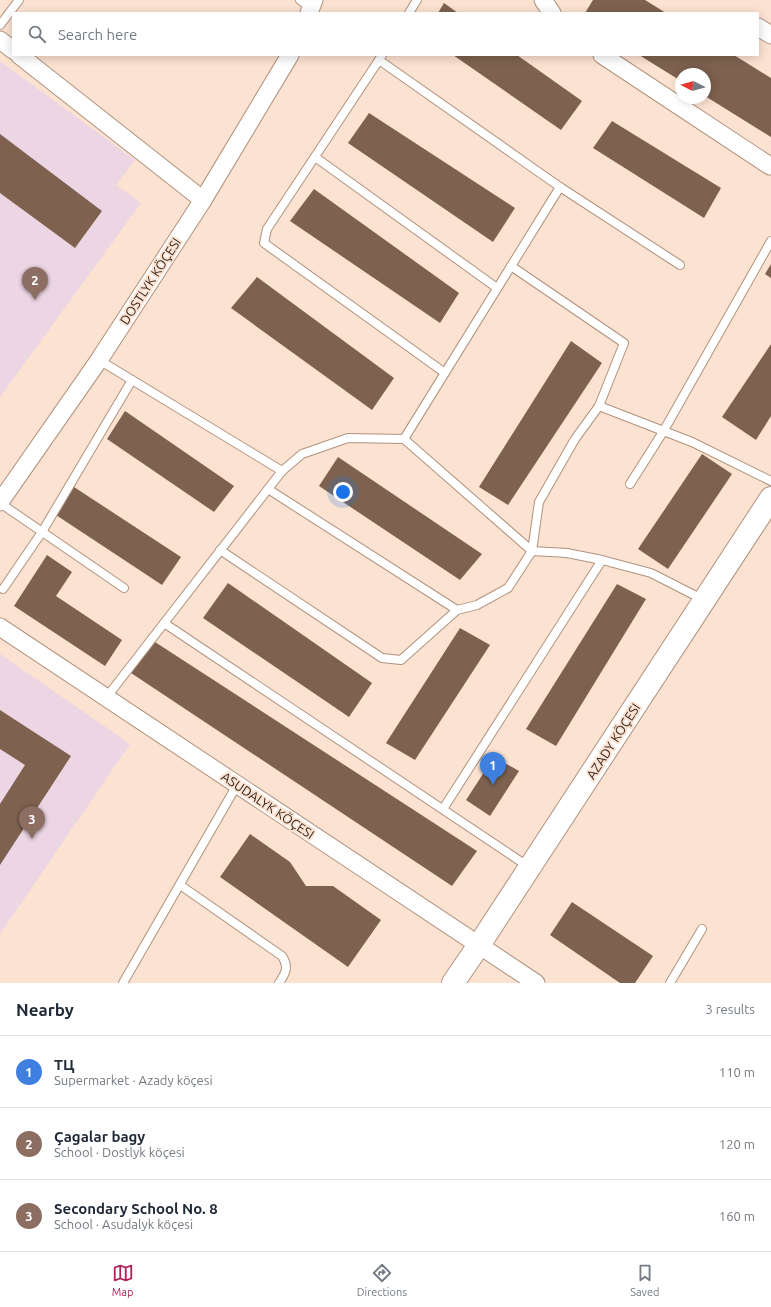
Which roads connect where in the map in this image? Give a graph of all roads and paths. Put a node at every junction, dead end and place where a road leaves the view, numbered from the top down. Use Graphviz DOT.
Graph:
graph roads {
  1 [pos="19,0"];
  2 [pos="417,0"];
  3 [pos="543,0"];
  4 [pos="410,12"];
  5 [pos="551,12"];
  6 [pos="0,25"];
  7 [pos="759,28"];
  8 [pos="771,35"];
  9 [pos="0,40"];
  10 [pos="12,49"];
  11 [pos="20,56"];
  12 [pos="289,56"];
  13 [pos="604,56"];
  14 [pos="381,57"];
  15 [pos="315,157"];
  16 [pos="770,166"];
  17 [pos="560,187"];
  18 [pos="203,200"];
  19 [pos="771,241"];
  20 [pos="680,265"];
  21 [pos="511,266"];
  22 [pos="497,288"];
  23 [pos="99,360"];
  24 [pos="445,373"];
  25 [pos="132,380"];
  26 [pos="599,406"];
  27 [pos="663,432"];
  28 [pos="404,439"];
  29 [pos="282,470"];
  30 [pos="771,481"];
  31 [pos="630,484"];
  32 [pos="268,489"];
  33 [pos="771,498"];
  34 [pos="0,503"];
  35 [pos="42,532"];
  36 [pos="220,550"];
  37 [pos="532,551"];
  38 [pos="602,560"];
  39 [pos="124,588"];
  40 [pos="3,589"];
  41 [pos="704,600"];
  42 [pos="458,610"];
  43 [pos="164,623"];
  44 [pos="0,627"];
  45 [pos="106,698"];
  46 [pos="237,785"];
  47 [pos="443,809"];
  48 [pos="530,868"];
  49 [pos="180,885"];
  50 [pos="702,929"];
  51 [pos="479,945"];
  52 [pos="123,983"];
  53 [pos="279,983"];
  54 [pos="452,983"];
  55 [pos="536,983"];
  56 [pos="670,983"];
  1 -- 6 [label="lane"];
  2 -- 4 [label="lane"];
  3 -- 5 [label="street"];
  7 -- 8 [label="street"];
  9 -- 10 [label="street"];
  11 -- 18 [label="street"];
  12 -- 18 [label="street, DOSTLYK KÖÇESI"];
  13 -- 16 [label="street"];
  14 -- 15 [label="lane"];
  14 -- 17 [label="lane"];
  15 -- 22 [label="lane"];
  15 -- 24 [label="lane"];
  17 -- 20 [label="lane"];
  17 -- 21 [label="lane"];
  18 -- 23 [label="street, DOSTLYK KÖÇESI"];
  19 -- 27 [label="lane"];
  21 -- 22 [label="lane"];
  21 -- 26 [label="lane"];
  22 -- 24 [label="lane"];
  23 -- 25 [label="lane"];
  23 -- 34 [label="street, DOSTLYK KÖÇESI"];
  24 -- 28 [label="lane"];
  25 -- 29 [label="lane"];
  25 -- 35 [label="lane"];
  26 -- 27 [label="lane"];
  26 -- 37 [label="lane"];
  27 -- 30 [label="lane"];
  27 -- 31 [label="lane"];
  28 -- 29 [label="lane"];
  28 -- 37 [label="lane"];
  29 -- 32 [label="lane"];
  32 -- 36 [label="lane"];
  32 -- 42 [label="lane"];
  33 -- 41 [label="main road, AZADY KÖÇESI"];
  34 -- 35 [label="lane"];
  35 -- 39 [label="lane"];
  35 -- 40 [label="lane"];
  36 -- 42 [label="lane"];
  36 -- 43 [label="lane"];
  37 -- 38 [label="lane"];
  37 -- 42 [label="lane"];
  38 -- 41 [label="lane"];
  38 -- 47 [label="lane"];
  41 -- 48 [label="main road, AZADY KÖÇESI"];
  43 -- 45 [label="lane"];
  43 -- 47 [label="lane"];
  44 -- 45 [label="street, ASUDALYK KÖÇESI"];
  45 -- 46 [label="street, ASUDALYK KÖÇESI"];
  46 -- 49 [label="lane"];
  46 -- 51 [label="street, ASUDALYK KÖÇESI"];
  47 -- 48 [label="lane"];
  48 -- 51 [label="main road, AZADY KÖÇESI"];
  49 -- 52 [label="lane"];
  49 -- 53 [label="lane"];
  50 -- 56 [label="lane"];
  51 -- 54 [label="main road, AZADY KÖÇESI"];
  51 -- 55 [label="street, ASUDALYK KÖÇESI"];
}
